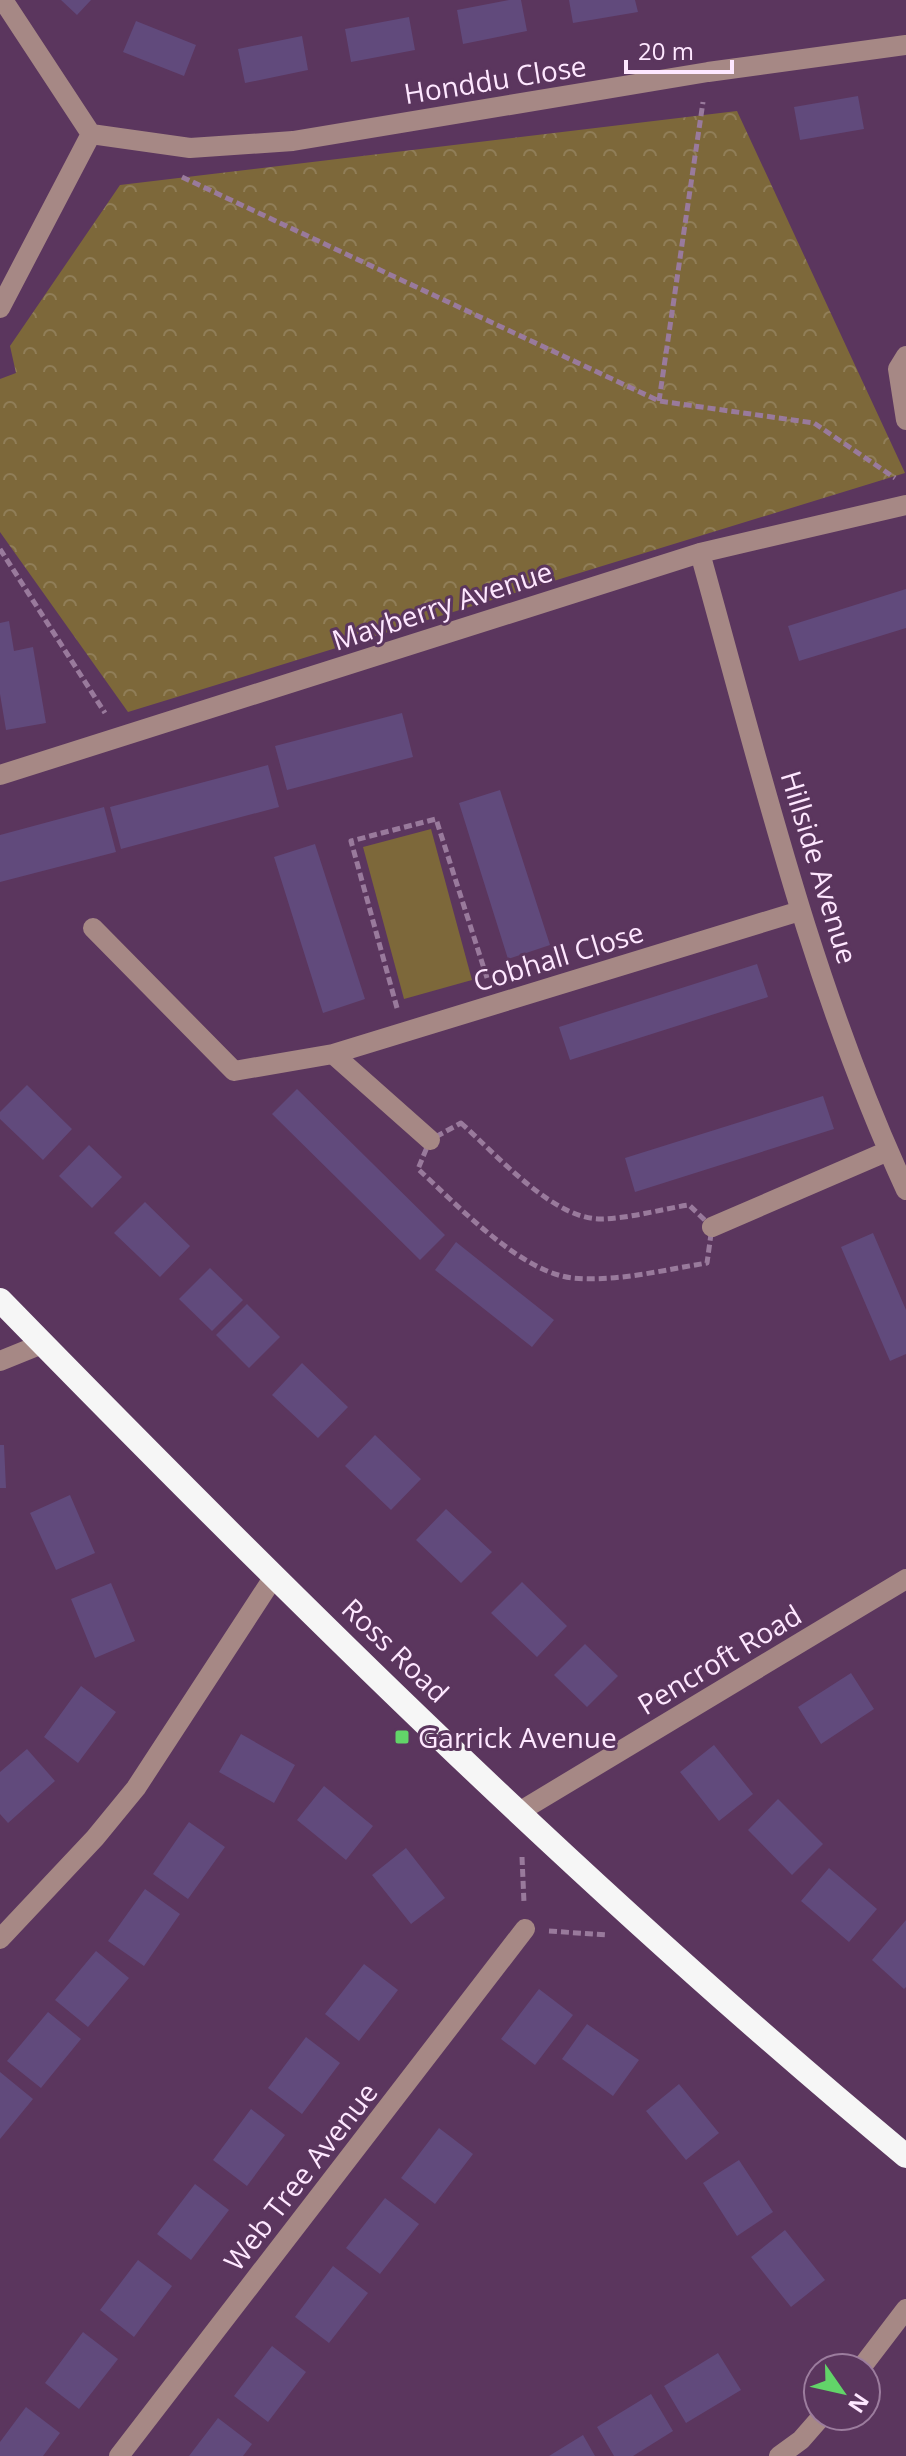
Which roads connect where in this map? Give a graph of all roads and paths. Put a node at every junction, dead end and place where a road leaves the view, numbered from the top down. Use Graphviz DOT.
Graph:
graph roads {
  1 [pos="3,0"];
  2 [pos="906,45"];
  3 [pos="708,72"];
  4 [pos="91,134"];
  5 [pos="178,176"];
  6 [pos="0,308"];
  7 [pos="906,356"];
  8 [pos="659,401"];
  9 [pos="906,420"];
  10 [pos="906,485"];
  11 [pos="906,505"];
  12 [pos="0,549"];
  13 [pos="700,553"];
  14 [pos="120,737"];
  15 [pos="0,775"];
  16 [pos="800,911"];
  17 [pos="93,928"];
  18 [pos="495,1004"];
  19 [pos="403,1032"];
  20 [pos="333,1054"];
  21 [pos="430,1140"];
  22 [pos="888,1151"];
  23 [pos="906,1190"];
  24 [pos="712,1227"];
  25 [pos="0,1300"];
  26 [pos="42,1344"];
  27 [pos="0,1361"];
  28 [pos="275,1575"];
  29 [pos="906,1579"];
  30 [pos="519,1812"];
  31 [pos="525,1929"];
  32 [pos="656,1938"];
  33 [pos="0,1939"];
  34 [pos="906,2156"];
  35 [pos="906,2309"];
  36 [pos="873,2352"];
  37 [pos="808,2432"];
  38 [pos="119,2456"];
  39 [pos="779,2456"];
  1 -- 4 [label="street"];
  2 -- 3 [label="street, Honddu Close"];
  3 -- 4 [label="street, Honddu Close"];
  3 -- 8 [label="path"];
  4 -- 6 [label="street"];
  5 -- 8 [label="path"];
  7 -- 9 [label="street"];
  8 -- 10 [label="path"];
  11 -- 13 [label="street, Mayberry Avenue"];
  12 -- 14 [label="path"];
  13 -- 14 [label="street, Mayberry Avenue"];
  13 -- 16 [label="street, Hillside Avenue"];
  14 -- 15 [label="street, Mayberry Avenue"];
  16 -- 18 [label="street, Cobhall Close"];
  16 -- 22 [label="street, Hillside Avenue"];
  17 -- 20 [label="street, Cobhall Close"];
  18 -- 19 [label="street, Cobhall Close"];
  18 -- 19 [label="path"];
  19 -- 20 [label="street, Cobhall Close"];
  20 -- 21 [label="street"];
  21 -- 24 [label="path"];
  21 -- 24 [label="path"];
  22 -- 23 [label="street, Hillside Avenue"];
  22 -- 24 [label="street"];
  25 -- 26 [label="highway, Ross Road"];
  26 -- 27 [label="street"];
  26 -- 28 [label="highway, Ross Road"];
  28 -- 30 [label="highway, Ross Road"];
  28 -- 33 [label="street"];
  29 -- 30 [label="street, Pencroft Road"];
  30 -- 31 [label="path"];
  30 -- 32 [label="highway, Ross Road"];
  31 -- 32 [label="path"];
  31 -- 38 [label="street, Web Tree Avenue"];
  32 -- 34 [label="highway, Ross Road"];
  35 -- 36 [label="street"];
  37 -- 39 [label="street"];
}
